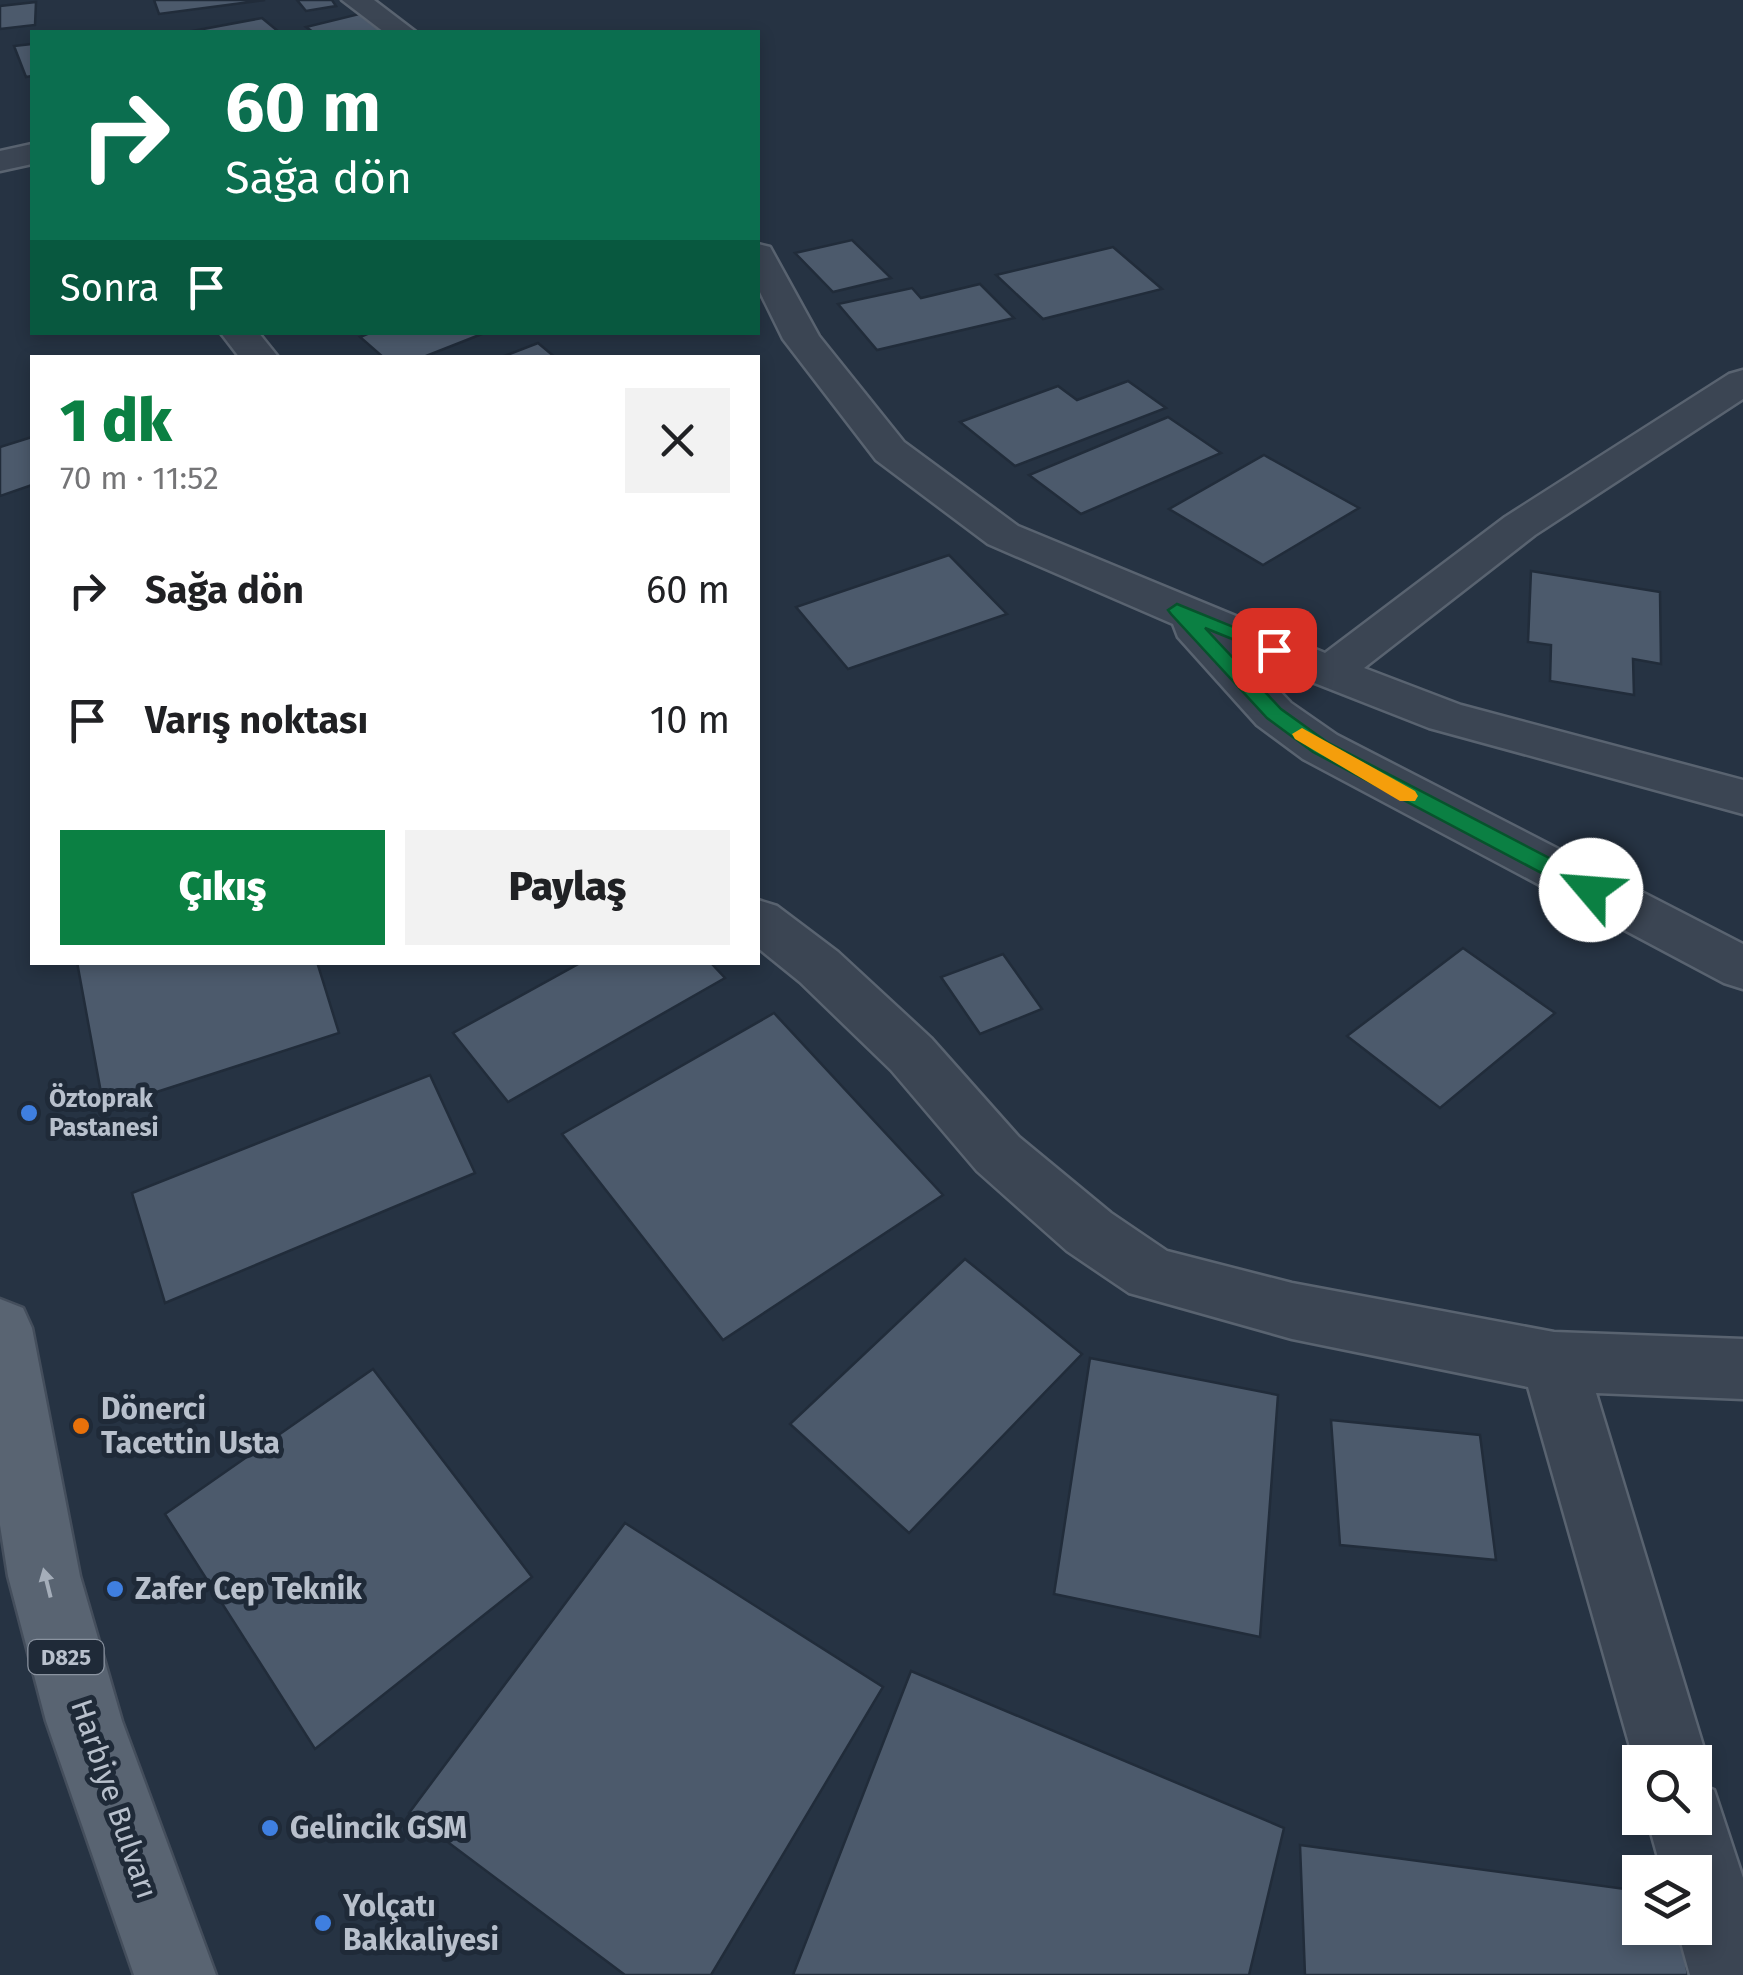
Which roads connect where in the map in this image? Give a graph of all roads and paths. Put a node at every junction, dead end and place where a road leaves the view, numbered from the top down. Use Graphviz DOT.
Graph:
graph roads {
  1 [pos="356,0"];
  2 [pos="399,30"];
  3 [pos="30,154"];
  4 [pos="0,161"];
  5 [pos="760,258"];
  6 [pos="241,335"];
  7 [pos="257,355"];
  8 [pos="1743,382"];
  9 [pos="1177,610"];
  10 [pos="1330,672"];
  11 [pos="1743,797"];
  12 [pos="760,922"];
  13 [pos="1743,968"];
  14 [pos="0,1328"];
  15 [pos="1554,1362"];
  16 [pos="1743,1370"];
  17 [pos="1665,1745"];
  18 [pos="1691,1835"];
  19 [pos="176,1975"];
  20 [pos="1731,1975"];
  1 -- 2 [label="street"];
  3 -- 4 [label="street"];
  5 -- 9 [label="street"];
  6 -- 7 [label="street"];
  8 -- 10 [label="street"];
  9 -- 10 [label="street"];
  9 -- 13 [label="street"];
  10 -- 11 [label="street"];
  12 -- 15 [label="street"];
  19 -- 14 [label="main road, Harbiye Bulvarı / D825, one-way"];
  15 -- 16 [label="street"];
  15 -- 17 [label="street"];
  18 -- 20 [label="street"];
}
